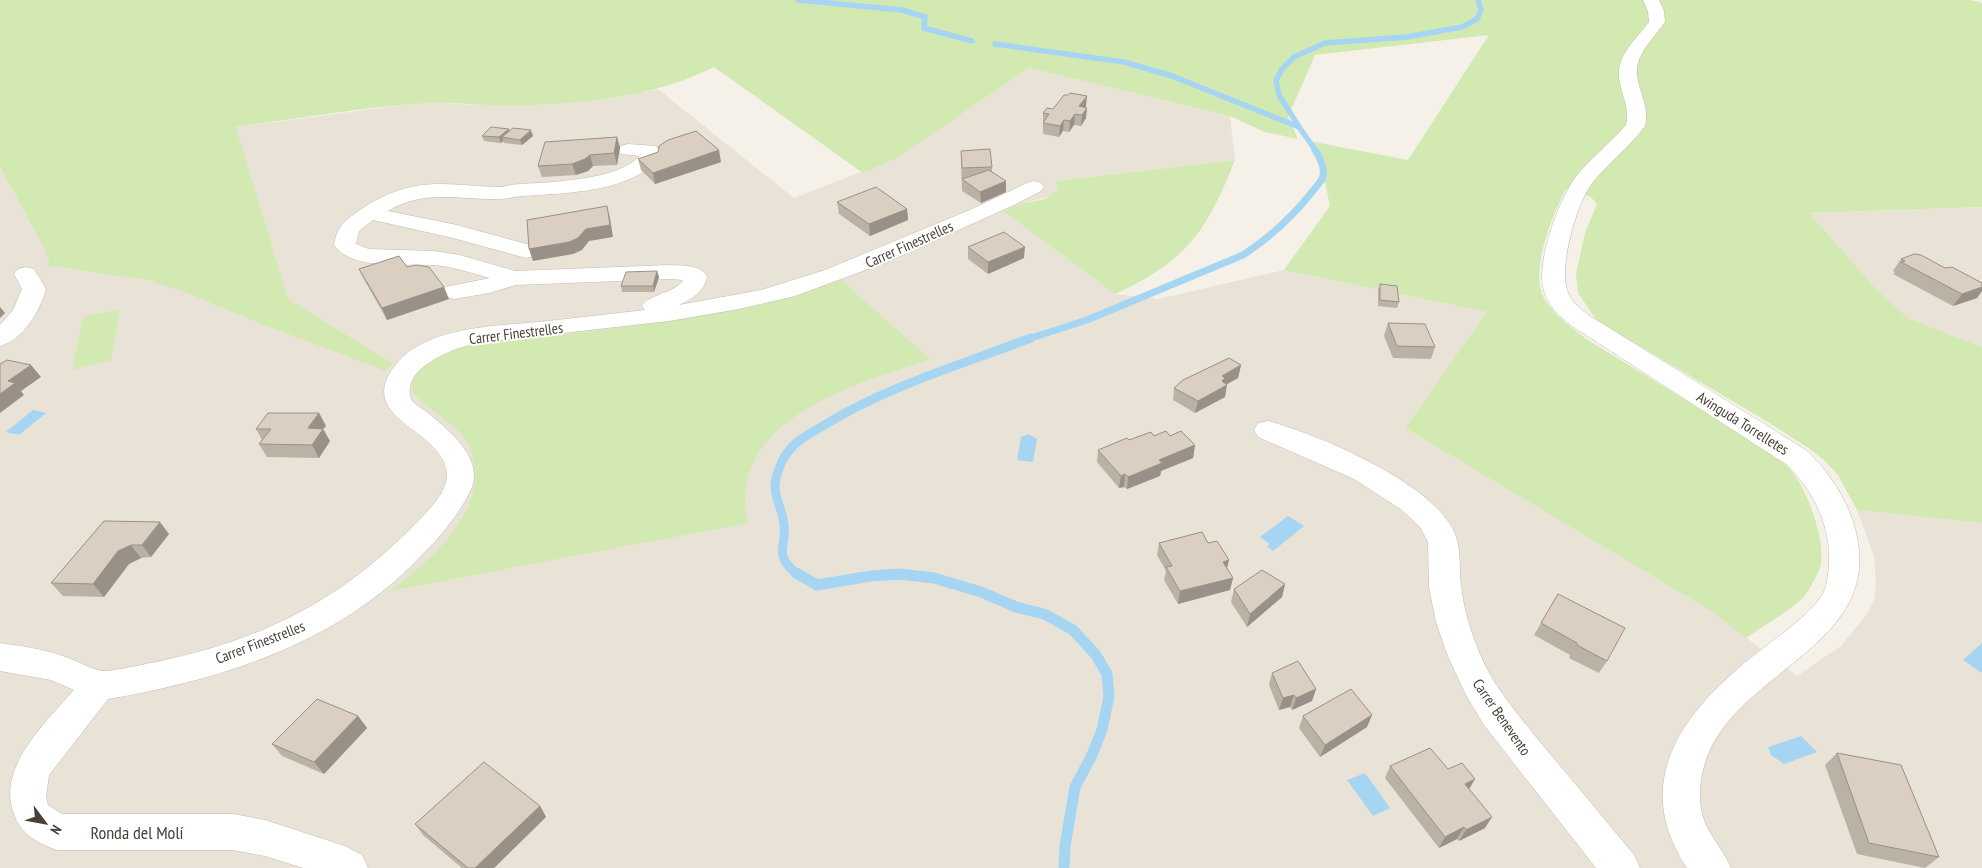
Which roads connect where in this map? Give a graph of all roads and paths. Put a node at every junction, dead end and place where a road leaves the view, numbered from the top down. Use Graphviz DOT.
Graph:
graph roads {
  1 [pos="1651,0"];
  2 [pos="628,150"];
  3 [pos="611,178"];
  4 [pos="642,178"];
  5 [pos="1034,187"];
  6 [pos="369,213"];
  7 [pos="526,251"];
  8 [pos="26,274"];
  9 [pos="514,278"];
  10 [pos="454,292"];
  11 [pos="610,321"];
  12 [pos="0,338"];
  13 [pos="1268,430"];
  14 [pos="0,657"];
  15 [pos="98,686"];
  16 [pos="348,868"];
  17 [pos="1620,868"];
  18 [pos="1711,868"];
  1 -- 18 [label="street, Avinguda Torrelletes"];
  2 -- 3 [label="street"];
  3 -- 4 [label="street"];
  3 -- 6 [label="street"];
  5 -- 11 [label="street, Carrer Finestrelles"];
  6 -- 7 [label="street"];
  6 -- 9 [label="street"];
  8 -- 12 [label="street"];
  9 -- 10 [label="street"];
  9 -- 11 [label="street"];
  11 -- 15 [label="street, Carrer Finestrelles"];
  13 -- 17 [label="street, Carrer Benevento"];
  14 -- 15 [label="street"];
  15 -- 16 [label="street, Ronda del Molí"];
}
